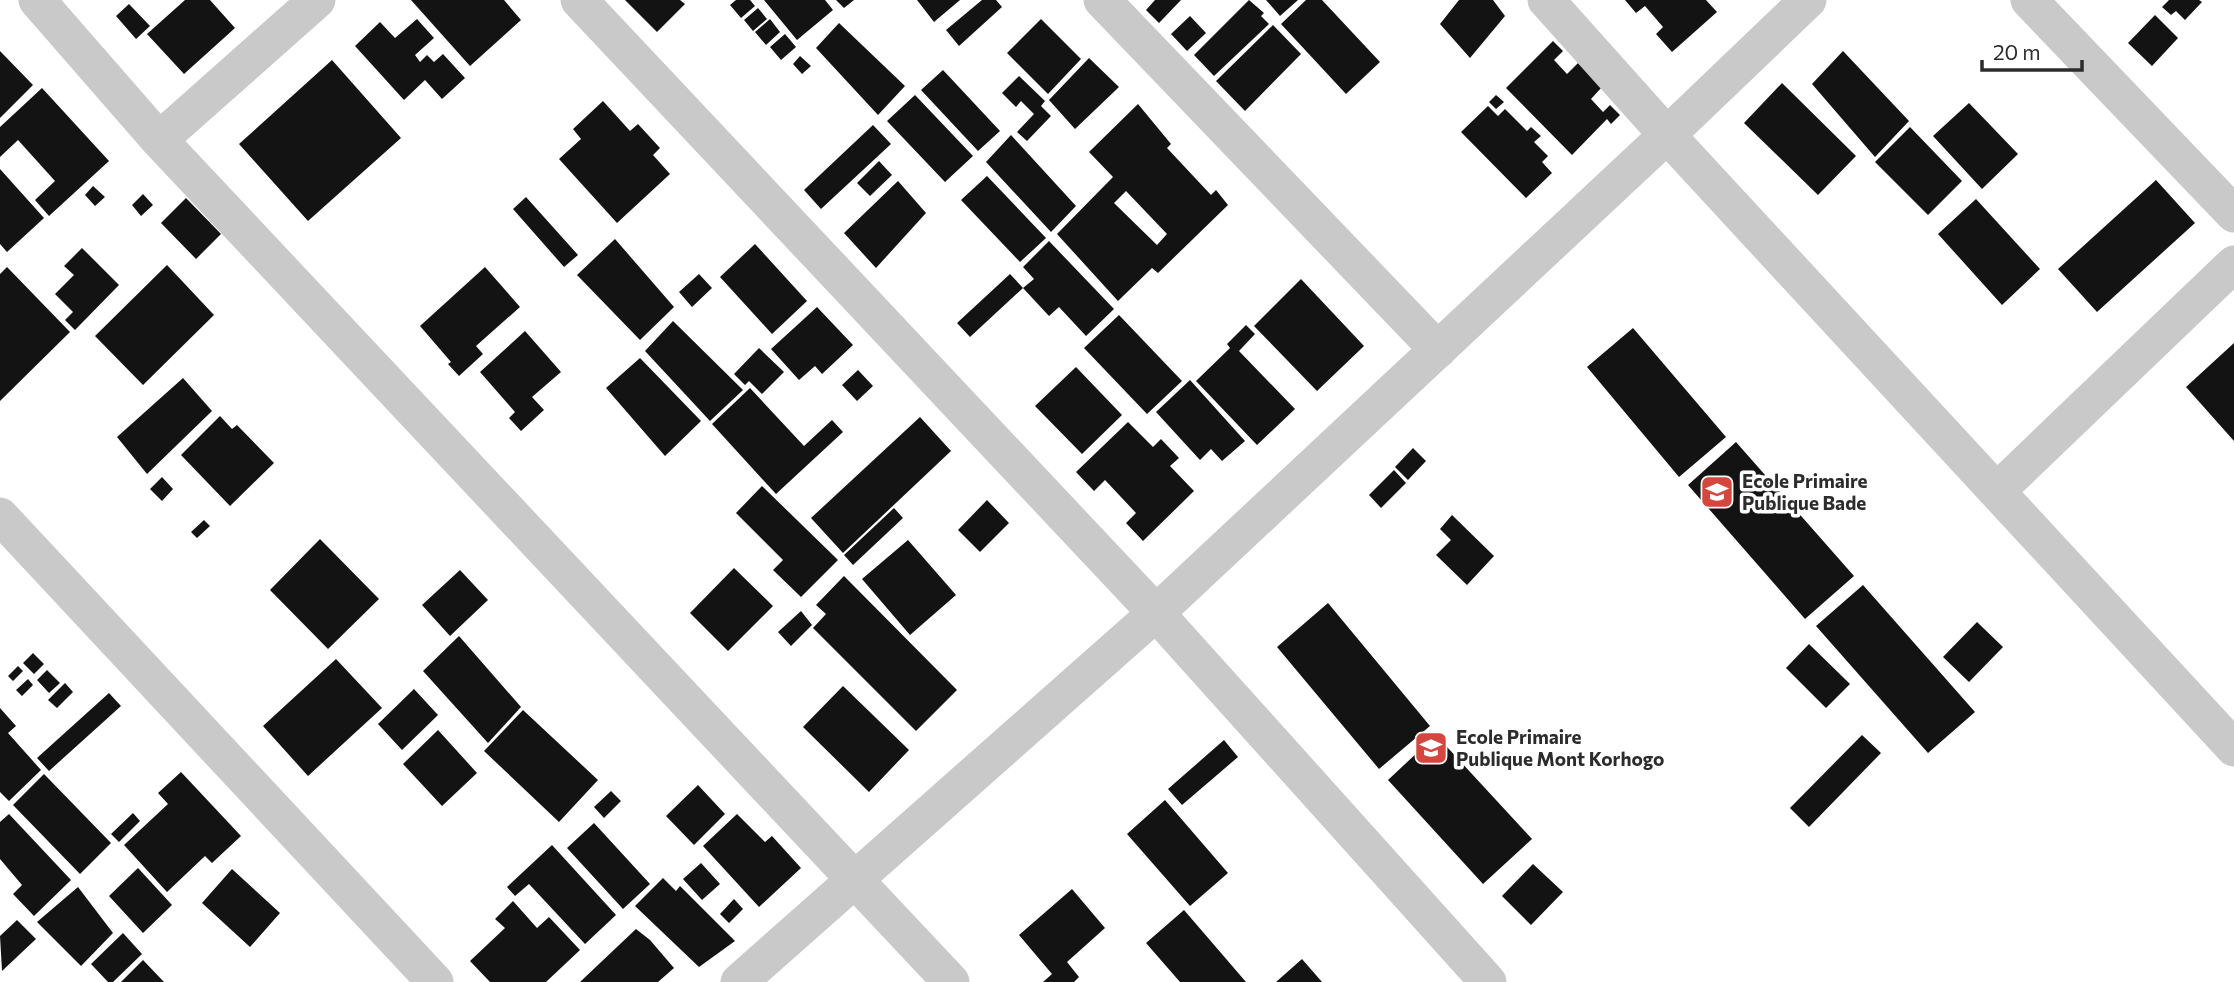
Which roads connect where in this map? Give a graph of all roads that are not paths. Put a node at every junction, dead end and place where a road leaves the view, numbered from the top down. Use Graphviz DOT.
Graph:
graph roads {
  1 [pos="37,0"];
  2 [pos="317,0"];
  3 [pos="579,0"];
  4 [pos="1102,0"];
  5 [pos="1546,0"];
  6 [pos="1808,0"];
  7 [pos="2029,0"];
  8 [pos="1667,135"];
  9 [pos="159,140"];
  10 [pos="2234,214"];
  11 [pos="2234,264"];
  12 [pos="1438,350"];
  13 [pos="1997,491"];
  14 [pos="0,516"];
  15 [pos="1156,613"];
  16 [pos="2234,748"];
  17 [pos="854,878"];
  18 [pos="435,982"];
  19 [pos="738,982"];
  20 [pos="951,982"];
  21 [pos="1488,982"];
  1 -- 9 [label="street"];
  2 -- 9 [label="street"];
  3 -- 15 [label="street"];
  4 -- 12 [label="street"];
  5 -- 8 [label="street"];
  6 -- 8 [label="street"];
  7 -- 10 [label="street"];
  8 -- 12 [label="street"];
  8 -- 13 [label="street"];
  9 -- 17 [label="street"];
  11 -- 13 [label="street"];
  12 -- 15 [label="street"];
  13 -- 16 [label="street"];
  14 -- 18 [label="street"];
  15 -- 17 [label="street"];
  15 -- 21 [label="street"];
  17 -- 19 [label="street"];
  17 -- 20 [label="street"];
}
